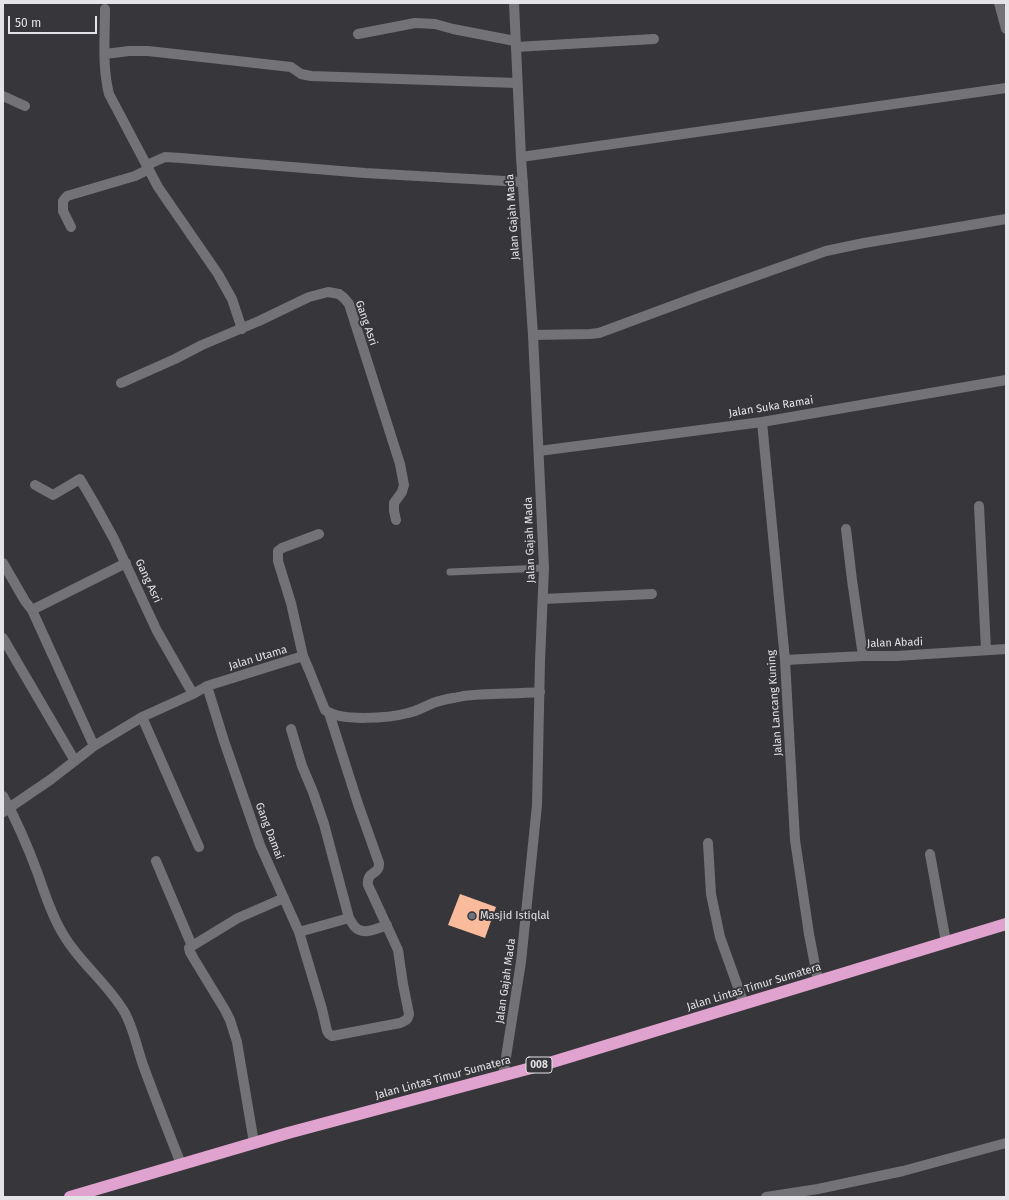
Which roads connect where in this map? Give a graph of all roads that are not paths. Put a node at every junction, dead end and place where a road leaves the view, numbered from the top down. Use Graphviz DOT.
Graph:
graph roads {
  1 [pos="514,3"];
  2 [pos="998,3"];
  3 [pos="105,9"];
  4 [pos="1006,29"];
  5 [pos="358,34"];
  6 [pos="654,39"];
  7 [pos="516,44"];
  8 [pos="105,54"];
  9 [pos="517,83"];
  10 [pos="1006,88"];
  11 [pos="3,96"];
  12 [pos="25,106"];
  13 [pos="521,157"];
  14 [pos="148,167"];
  15 [pos="523,182"];
  16 [pos="1006,219"];
  17 [pos="71,227"];
  18 [pos="242,329"];
  19 [pos="534,335"];
  20 [pos="1006,380"];
  21 [pos="121,383"];
  22 [pos="762,422"];
  23 [pos="539,451"];
  24 [pos="35,485"];
  25 [pos="979,506"];
  26 [pos="396,520"];
  27 [pos="846,530"];
  28 [pos="319,534"];
  29 [pos="3,563"];
  30 [pos="126,563"];
  31 [pos="544,568"];
  32 [pos="450,572"];
  33 [pos="652,594"];
  34 [pos="543,599"];
  35 [pos="32,610"];
  36 [pos="3,638"];
  37 [pos="1006,649"];
  38 [pos="986,650"];
  39 [pos="303,656"];
  40 [pos="863,656"];
  41 [pos="785,660"];
  42 [pos="207,686"];
  43 [pos="540,692"];
  44 [pos="193,694"];
  45 [pos="329,713"];
  46 [pos="142,717"];
  47 [pos="291,729"];
  48 [pos="94,746"];
  49 [pos="75,761"];
  50 [pos="3,796"];
  51 [pos="6,810"];
  52 [pos="708,843"];
  53 [pos="198,848"];
  54 [pos="930,854"];
  55 [pos="156,861"];
  56 [pos="284,898"];
  57 [pos="350,918"];
  58 [pos="1006,924"];
  59 [pos="387,925"];
  60 [pos="299,932"];
  61 [pos="946,942"];
  62 [pos="192,946"];
  63 [pos="818,981"];
  64 [pos="744,1004"];
  65 [pos="503,1076"];
  66 [pos="254,1143"];
  67 [pos="1006,1143"];
  68 [pos="180,1164"];
  69 [pos="70,1197"];
  70 [pos="766,1197"];
  1 -- 7 [label="street, Jalan Gajah Mada"];
  2 -- 4 [label="street"];
  3 -- 8 [label="street"];
  5 -- 7 [label="street"];
  6 -- 7 [label="street"];
  7 -- 9 [label="street, Jalan Gajah Mada"];
  8 -- 9 [label="street"];
  8 -- 14 [label="street"];
  9 -- 13 [label="street, Jalan Gajah Mada"];
  10 -- 13 [label="street"];
  11 -- 12 [label="street"];
  13 -- 15 [label="street, Jalan Gajah Mada"];
  14 -- 15 [label="street"];
  14 -- 17 [label="street"];
  14 -- 18 [label="street"];
  15 -- 19 [label="street, Jalan Gajah Mada"];
  16 -- 19 [label="street"];
  18 -- 21 [label="street, Gang Asri"];
  18 -- 26 [label="street, Gang Asri"];
  19 -- 23 [label="street, Jalan Gajah Mada"];
  20 -- 22 [label="street, Jalan Suka Ramai"];
  22 -- 23 [label="street, Jalan Suka Ramai"];
  22 -- 41 [label="street, Jalan Lancang Kuning"];
  23 -- 31 [label="street, Jalan Gajah Mada"];
  24 -- 30 [label="street, Gang Asri"];
  25 -- 38 [label="street"];
  27 -- 40 [label="street"];
  28 -- 39 [label="street"];
  29 -- 35 [label="street"];
  30 -- 35 [label="street"];
  30 -- 44 [label="street, Gang Asri"];
  31 -- 32 [label="lane"];
  31 -- 34 [label="street, Jalan Gajah Mada"];
  33 -- 34 [label="street"];
  34 -- 43 [label="street, Jalan Gajah Mada"];
  35 -- 48 [label="street"];
  36 -- 49 [label="street"];
  37 -- 38 [label="street, Jalan Abadi"];
  38 -- 40 [label="street, Jalan Abadi"];
  39 -- 42 [label="street, Jalan Utama"];
  39 -- 45 [label="street, Jalan Utama"];
  40 -- 41 [label="street, Jalan Abadi"];
  41 -- 63 [label="street, Jalan Lancang Kuning"];
  42 -- 44 [label="street, Jalan Utama"];
  42 -- 56 [label="street, Gang Damai"];
  43 -- 45 [label="street"];
  43 -- 65 [label="street, Jalan Gajah Mada"];
  44 -- 46 [label="street, Jalan Utama"];
  45 -- 59 [label="street, Jalan Utama"];
  46 -- 48 [label="street, Jalan Utama"];
  46 -- 53 [label="street"];
  47 -- 57 [label="street"];
  48 -- 49 [label="street, Jalan Utama"];
  49 -- 51 [label="street, Jalan Utama"];
  50 -- 51 [label="street"];
  51 -- 68 [label="street"];
  52 -- 64 [label="street"];
  54 -- 61 [label="street"];
  55 -- 62 [label="street"];
  56 -- 60 [label="street, Gang Damai"];
  56 -- 62 [label="street"];
  57 -- 59 [label="street"];
  57 -- 60 [label="street"];
  58 -- 61 [label="highway, Jalan Lintas Timur Sumatera / 008"];
  59 -- 60 [label="street, Gang Damai"];
  61 -- 63 [label="highway, Jalan Lintas Timur Sumatera / 008"];
  62 -- 66 [label="street"];
  63 -- 64 [label="highway, Jalan Lintas Timur Sumatera / 008"];
  64 -- 65 [label="highway, Jalan Lintas Timur Sumatera / 008"];
  65 -- 66 [label="highway, Jalan Lintas Timur Sumatera / 008"];
  66 -- 68 [label="highway, Jalan Lintas Timur Sumatera / 008"];
  67 -- 70 [label="street"];
  68 -- 69 [label="highway, Jalan Lintas Timur Sumatera / 008"];
}
